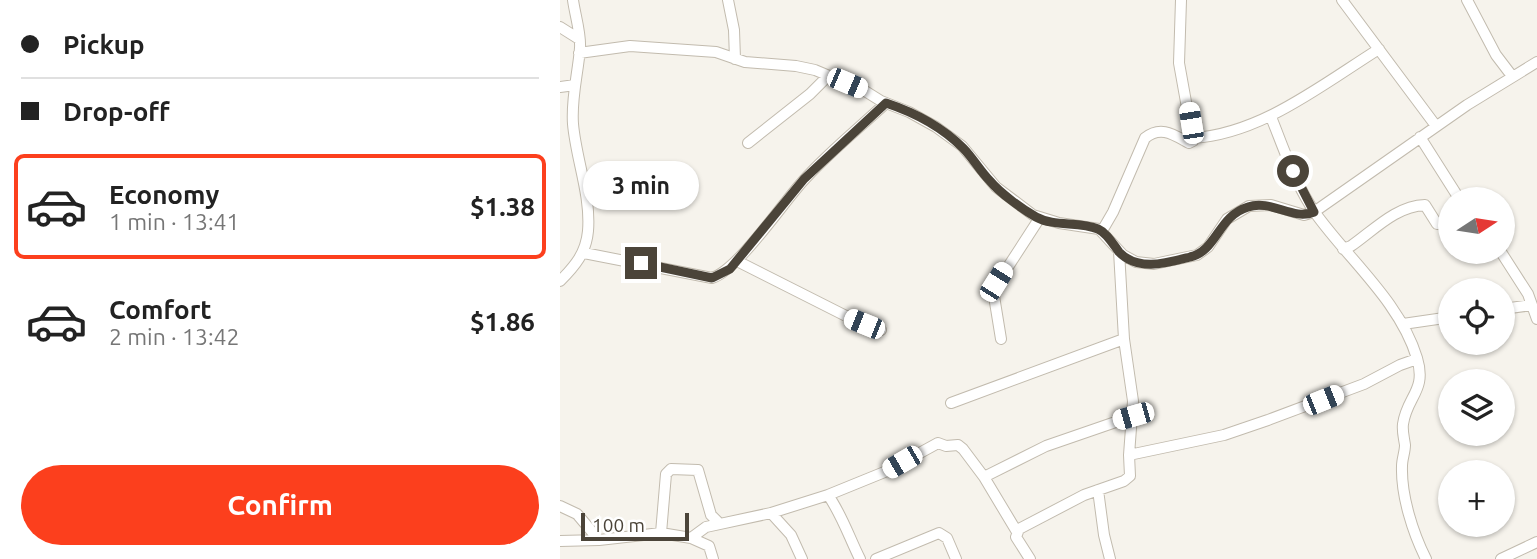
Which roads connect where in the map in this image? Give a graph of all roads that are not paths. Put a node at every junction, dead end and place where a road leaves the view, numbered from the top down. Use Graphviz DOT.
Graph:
graph roads {
  1 [pos="573,0"];
  2 [pos="728,0"];
  3 [pos="1181,0"];
  4 [pos="1342,0"];
  5 [pos="1468,0"];
  6 [pos="560,27"];
  7 [pos="579,39"];
  8 [pos="1379,49"];
  9 [pos="579,53"];
  10 [pos="735,60"];
  11 [pos="1537,62"];
  12 [pos="828,76"];
  13 [pos="1512,76"];
  14 [pos="575,85"];
  15 [pos="560,87"];
  16 [pos="886,103"];
  17 [pos="1271,117"];
  18 [pos="1436,126"];
  19 [pos="1420,137"];
  20 [pos="1193,138"];
  21 [pos="748,144"];
  22 [pos="1452,187"];
  23 [pos="1314,212"];
  24 [pos="1039,219"];
  25 [pos="1438,224"];
  26 [pos="1102,231"];
  27 [pos="1343,249"];
  28 [pos="1119,251"];
  29 [pos="584,253"];
  30 [pos="737,261"];
  31 [pos="1510,264"];
  32 [pos="560,281"];
  33 [pos="1532,305"];
  34 [pos="1515,307"];
  35 [pos="1438,319"];
  36 [pos="1537,319"];
  37 [pos="1403,324"];
  38 [pos="881,330"];
  39 [pos="1001,338"];
  40 [pos="1124,339"];
  41 [pos="1417,359"];
  42 [pos="950,403"];
  43 [pos="1133,416"];
  44 [pos="1129,455"];
  45 [pos="984,477"];
  46 [pos="1098,490"];
  47 [pos="828,495"];
  48 [pos="560,506"];
  49 [pos="771,513"];
  50 [pos="719,523"];
  51 [pos="1017,532"];
  52 [pos="661,533"];
  53 [pos="691,538"];
  54 [pos="599,540"];
  55 [pos="560,541"];
  56 [pos="1537,542"];
  57 [pos="713,559"];
  58 [pos="802,559"];
  59 [pos="860,559"];
  60 [pos="876,559"];
  61 [pos="956,559"];
  62 [pos="1030,559"];
  63 [pos="1111,559"];
  64 [pos="1426,559"];
  65 [pos="1501,559"];
  1 -- 7 [label="street"];
  2 -- 10 [label="street"];
  3 -- 20 [label="street"];
  4 -- 8 [label="street"];
  5 -- 13 [label="street"];
  6 -- 7 [label="street"];
  7 -- 9 [label="street"];
  8 -- 17 [label="street"];
  8 -- 18 [label="street"];
  9 -- 10 [label="street"];
  9 -- 14 [label="street"];
  10 -- 12 [label="street"];
  11 -- 13 [label="street"];
  12 -- 16 [label="street"];
  12 -- 21 [label="street"];
  13 -- 18 [label="street"];
  14 -- 15 [label="street"];
  14 -- 29 [label="street"];
  16 -- 24 [label="street"];
  16 -- 30 [label="street"];
  17 -- 20 [label="street"];
  17 -- 23 [label="street"];
  18 -- 19 [label="street"];
  19 -- 22 [label="street"];
  19 -- 23 [label="street"];
  20 -- 26 [label="street"];
  23 -- 27 [label="street"];
  23 -- 28 [label="street"];
  24 -- 26 [label="street"];
  24 -- 39 [label="street"];
  25 -- 27 [label="street"];
  26 -- 28 [label="street"];
  27 -- 37 [label="street"];
  28 -- 40 [label="street"];
  29 -- 30 [label="street"];
  29 -- 32 [label="street"];
  30 -- 38 [label="street"];
  31 -- 33 [label="street"];
  33 -- 34 [label="street"];
  33 -- 36 [label="street"];
  35 -- 37 [label="street"];
  37 -- 41 [label="street"];
  40 -- 42 [label="street"];
  40 -- 43 [label="street"];
  41 -- 44 [label="street"];
  41 -- 64 [label="street"];
  43 -- 44 [label="street"];
  43 -- 45 [label="street"];
  44 -- 46 [label="street"];
  45 -- 47 [label="street"];
  45 -- 51 [label="street"];
  46 -- 51 [label="street"];
  46 -- 63 [label="street"];
  47 -- 49 [label="street"];
  47 -- 59 [label="street"];
  48 -- 54 [label="street"];
  49 -- 50 [label="street"];
  49 -- 58 [label="street"];
  50 -- 52 [label="street"];
  50 -- 53 [label="street"];
  51 -- 62 [label="street"];
  52 -- 53 [label="street"];
  52 -- 54 [label="street"];
  53 -- 57 [label="street"];
  54 -- 55 [label="street"];
  56 -- 65 [label="street"];
  60 -- 61 [label="street"];
}
